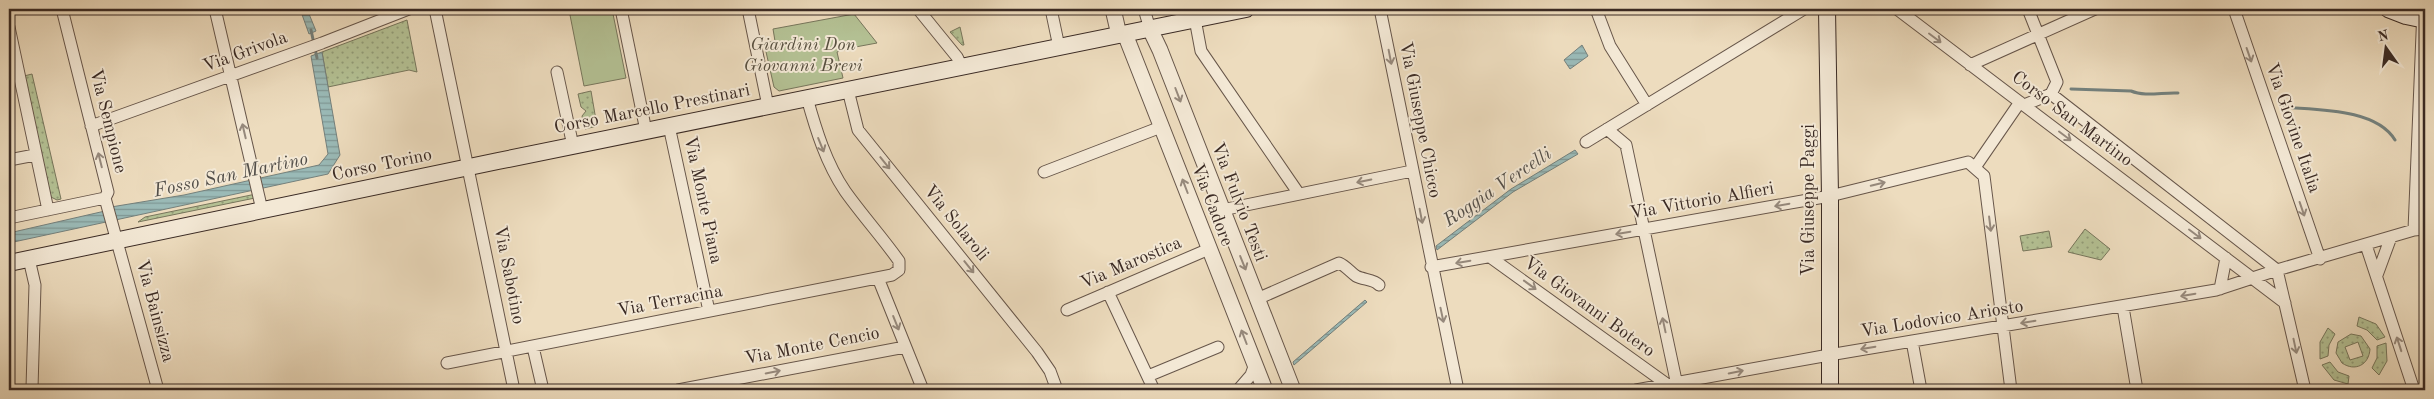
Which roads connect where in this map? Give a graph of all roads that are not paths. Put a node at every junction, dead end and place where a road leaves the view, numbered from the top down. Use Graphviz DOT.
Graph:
graph roads {
  1 [pos="62,9"];
  2 [pos="216,9"];
  3 [pos="409,9"];
  4 [pos="435,9"];
  5 [pos="621,9"];
  6 [pos="748,9"];
  7 [pos="918,9"];
  8 [pos="1051,9"];
  9 [pos="1113,9"];
  10 [pos="1144,9"];
  11 [pos="1246,9"];
  12 [pos="1380,9"];
  13 [pos="1804,9"];
  14 [pos="1827,9"];
  15 [pos="1897,9"];
  16 [pos="2028,9"];
  17 [pos="2095,9"];
  18 [pos="2234,9"];
  19 [pos="2388,9"];
  20 [pos="1597,12"];
  21 [pos="2424,16"];
  22 [pos="1195,19"];
  23 [pos="9,28"];
  24 [pos="1150,29"];
  25 [pos="1122,34"];
  26 [pos="2038,35"];
  27 [pos="1060,47"];
  28 [pos="1970,64"];
  29 [pos="962,66"];
  30 [pos="557,72"];
  31 [pos="14,75"];
  32 [pos="231,76"];
  33 [pos="848,90"];
  34 [pos="2051,94"];
  35 [pos="807,98"];
  36 [pos="2422,99"];
  37 [pos="2022,103"];
  38 [pos="1647,105"];
  39 [pos="768,106"];
  40 [pos="92,126"];
  41 [pos="669,126"];
  42 [pos="1161,127"];
  43 [pos="1607,129"];
  44 [pos="646,131"];
  45 [pos="1586,142"];
  46 [pos="573,146"];
  47 [pos="35,155"];
  48 [pos="9,160"];
  49 [pos="1976,166"];
  50 [pos="469,167"];
  51 [pos="1412,171"];
  52 [pos="1044,172"];
  53 [pos="1299,194"];
  54 [pos="1830,196"];
  55 [pos="107,202"];
  56 [pos="48,210"];
  57 [pos="262,210"];
  58 [pos="1222,210"];
  59 [pos="9,218"];
  60 [pos="1644,230"];
  61 [pos="2419,230"];
  62 [pos="2391,237"];
  63 [pos="118,240"];
  64 [pos="2366,245"];
  65 [pos="1209,249"];
  66 [pos="1490,257"];
  67 [pos="2226,258"];
  68 [pos="29,259"];
  69 [pos="2320,259"];
  70 [pos="9,263"];
  71 [pos="1431,267"];
  72 [pos="2277,270"];
  73 [pos="2377,275"];
  74 [pos="878,278"];
  75 [pos="2252,278"];
  76 [pos="1379,286"];
  77 [pos="2220,289"];
  78 [pos="1108,292"];
  79 [pos="1257,299"];
  80 [pos="2285,303"];
  81 [pos="2123,307"];
  82 [pos="1067,310"];
  83 [pos="709,312"];
  84 [pos="2003,326"];
  85 [pos="1912,341"];
  86 [pos="533,346"];
  87 [pos="905,346"];
  88 [pos="1218,347"];
  89 [pos="506,352"];
  90 [pos="1830,355"];
  91 [pos="447,363"];
  92 [pos="1255,364"];
  93 [pos="1148,376"];
  94 [pos="726,385"];
  95 [pos="1674,386"];
  96 [pos="1264,387"];
  97 [pos="32,388"];
  98 [pos="158,390"];
  99 [pos="514,390"];
  100 [pos="540,390"];
  101 [pos="678,390"];
  102 [pos="923,390"];
  103 [pos="1057,390"];
  104 [pos="1154,390"];
  105 [pos="1238,390"];
  106 [pos="1293,390"];
  107 [pos="1458,390"];
  108 [pos="1636,390"];
  109 [pos="1830,390"];
  110 [pos="1921,390"];
  111 [pos="2011,390"];
  112 [pos="2136,390"];
  113 [pos="2305,390"];
  114 [pos="2414,390"];
  1 -- 40 [label="street, Via Sempione"];
  2 -- 32 [label="street"];
  3 -- 32 [label="street, Via Grivola"];
  4 -- 50 [label="street, Via Sabotino"];
  5 -- 44 [label="street"];
  6 -- 39 [label="street"];
  7 -- 29 [label="street"];
  8 -- 27 [label="street"];
  9 -- 25 [label="street, Via Cadore"];
  10 -- 24 [label="street"];
  11 -- 22 [label="main road, Corso Marcello Prestinari"];
  12 -- 51 [label="street, Via Giuseppe Chicco, one-way"];
  13 -- 38 [label="street"];
  14 -- 54 [label="main road, Via Giuseppe Paggi"];
  15 -- 28 [label="street, Corso San Martino, one-way"];
  16 -- 26 [label="street"];
  17 -- 26 [label="street"];
  18 -- 69 [label="street, Via Giovine Italia, one-way"];
  19 -- 21 [label="main road"];
  20 -- 38 [label="street"];
  21 -- 36 [label="street"];
  22 -- 24 [label="main road, Corso Marcello Prestinari"];
  22 -- 53 [label="street"];
  23 -- 31 [label="street"];
  24 -- 25 [label="main road, Corso Marcello Prestinari"];
  24 -- 58 [label="street, Via Fulvio Testi, one-way"];
  25 -- 27 [label="main road, Corso Marcello Prestinari"];
  25 -- 42 [label="street, Via Cadore"];
  26 -- 28 [label="street"];
  26 -- 34 [label="street"];
  27 -- 29 [label="main road, Corso Marcello Prestinari"];
  28 -- 37 [label="street, Corso San Martino"];
  29 -- 33 [label="main road, Corso Marcello Prestinari"];
  30 -- 46 [label="street"];
  31 -- 47 [label="street"];
  32 -- 40 [label="street, Via Grivola"];
  57 -- 32 [label="street, one-way"];
  33 -- 35 [label="main road, Corso Marcello Prestinari"];
  33 -- 103 [label="street, Via Solaroli, one-way"];
  34 -- 37 [label="street"];
  34 -- 72 [label="street, Corso San Martino"];
  35 -- 39 [label="main road, Corso Marcello Prestinari"];
  35 -- 74 [label="street, Via Terracina, one-way"];
  36 -- 61 [label="street"];
  37 -- 49 [label="street"];
  37 -- 67 [label="street, Corso San Martino, one-way"];
  38 -- 43 [label="street"];
  39 -- 41 [label="main road, Corso Marcello Prestinari"];
  55 -- 40 [label="street, Via Sempione, one-way"];
  41 -- 44 [label="main road, Corso Marcello Prestinari"];
  41 -- 83 [label="street, Via Monte Piana"];
  42 -- 52 [label="street"];
  65 -- 42 [label="street, Via Cadore, one-way"];
  43 -- 45 [label="street"];
  43 -- 60 [label="street"];
  44 -- 46 [label="main road, Corso Marcello Prestinari"];
  46 -- 50 [label="main road, Corso Marcello Prestinari"];
  47 -- 48 [label="street"];
  47 -- 56 [label="street"];
  54 -- 49 [label="street, Via Vittorio Alfieri, one-way"];
  49 -- 84 [label="street, one-way"];
  50 -- 57 [label="main road, Corso Torino"];
  50 -- 89 [label="street, Via Sabotino"];
  51 -- 53 [label="street, one-way"];
  51 -- 71 [label="street, Via Giuseppe Chicco, one-way"];
  53 -- 58 [label="street"];
  54 -- 60 [label="street, Via Vittorio Alfieri, one-way"];
  54 -- 90 [label="main road, Via Giuseppe Paggi"];
  55 -- 56 [label="street"];
  55 -- 63 [label="street, Via Sempione"];
  56 -- 59 [label="street"];
  57 -- 63 [label="main road, Corso Torino"];
  58 -- 79 [label="street, Via Fulvio Testi, one-way"];
  60 -- 66 [label="street, Via Vittorio Alfieri, one-way"];
  95 -- 60 [label="street, one-way"];
  61 -- 62 [label="street, Via Lodovico Ariosto"];
  62 -- 64 [label="street, Via Lodovico Ariosto"];
  62 -- 73 [label="street"];
  63 -- 68 [label="main road, Corso Torino"];
  63 -- 98 [label="street, Via Bainsizza"];
  64 -- 69 [label="street, Via Lodovico Ariosto"];
  64 -- 73 [label="street"];
  65 -- 78 [label="street, Via Marostica"];
  92 -- 65 [label="street, Via Cadore, one-way"];
  66 -- 71 [label="street, Via Vittorio Alfieri, one-way"];
  66 -- 95 [label="street, Via Giovanni Botero, one-way"];
  67 -- 75 [label="street, Corso San Martino"];
  67 -- 77 [label="street"];
  68 -- 70 [label="main road, Corso Torino"];
  68 -- 97 [label="street"];
  69 -- 72 [label="street, Via Lodovico Ariosto"];
  71 -- 107 [label="street, Via Giuseppe Chicco, one-way"];
  72 -- 75 [label="street, Via Lodovico Ariosto"];
  72 -- 80 [label="street"];
  114 -- 73 [label="street, one-way"];
  74 -- 83 [label="street, Via Terracina"];
  74 -- 87 [label="street, one-way"];
  75 -- 77 [label="street, Via Lodovico Ariosto"];
  75 -- 80 [label="street, Corso San Martino"];
  76 -- 79 [label="street"];
  77 -- 81 [label="street, Via Lodovico Ariosto, one-way"];
  78 -- 82 [label="street, Via Marostica"];
  78 -- 93 [label="street"];
  79 -- 106 [label="street, Via Fulvio Testi"];
  80 -- 113 [label="street, one-way"];
  81 -- 84 [label="street, Via Lodovico Ariosto, one-way"];
  81 -- 112 [label="street"];
  83 -- 86 [label="street, Via Terracina"];
  84 -- 85 [label="street, Via Lodovico Ariosto"];
  84 -- 111 [label="street"];
  85 -- 90 [label="street, Via Lodovico Ariosto, one-way"];
  85 -- 110 [label="street"];
  86 -- 89 [label="street, Via Terracina"];
  86 -- 100 [label="street, Via Sabotino"];
  94 -- 87 [label="street, Via Monte Cencio, one-way"];
  87 -- 102 [label="street"];
  88 -- 93 [label="street"];
  89 -- 91 [label="street, Via Terracina"];
  89 -- 99 [label="street, Via Sabotino"];
  95 -- 90 [label="street, Via Lodovico Ariosto, one-way"];
  90 -- 109 [label="main road, Via Giuseppe Paggi"];
  92 -- 96 [label="street, Via Cadore"];
  92 -- 105 [label="street"];
  93 -- 104 [label="street"];
  94 -- 101 [label="street, Via Monte Cencio"];
  95 -- 108 [label="street, Via Lodovico Ariosto"];
}
